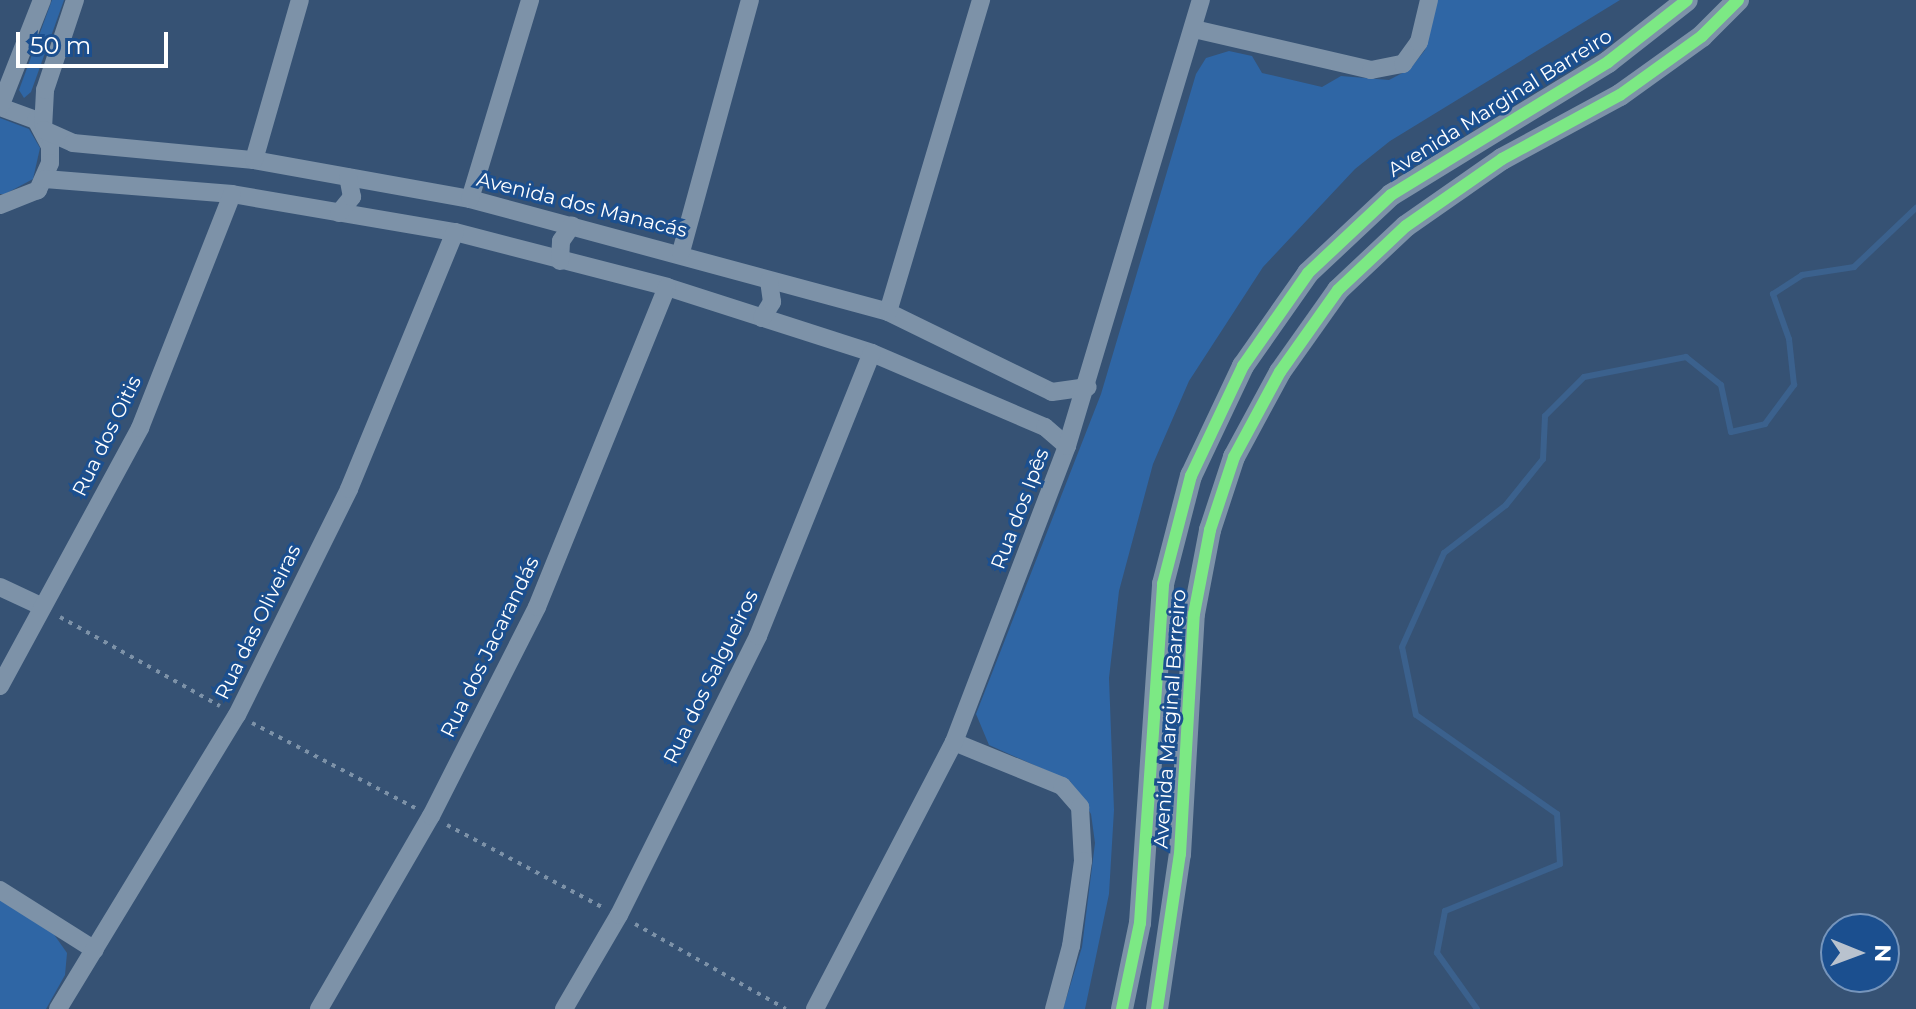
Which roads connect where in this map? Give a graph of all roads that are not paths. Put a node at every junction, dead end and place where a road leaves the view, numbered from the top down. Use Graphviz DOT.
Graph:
graph roads {
  1 [pos="42,0"];
  2 [pos="75,0"];
  3 [pos="300,0"];
  4 [pos="530,0"];
  5 [pos="750,0"];
  6 [pos="981,0"];
  7 [pos="1201,0"];
  8 [pos="1429,0"];
  9 [pos="1687,0"];
  10 [pos="1738,0"];
  11 [pos="1194,29"];
  12 [pos="0,107"];
  13 [pos="44,130"];
  14 [pos="254,160"];
  15 [pos="348,177"];
  16 [pos="45,179"];
  17 [pos="232,194"];
  18 [pos="470,199"];
  19 [pos="1,206"];
  20 [pos="339,213"];
  21 [pos="572,225"];
  22 [pos="455,232"];
  23 [pos="681,252"];
  24 [pos="560,261"];
  25 [pos="769,281"];
  26 [pos="667,287"];
  27 [pos="888,312"];
  28 [pos="762,318"];
  29 [pos="872,353"];
  30 [pos="1088,387"];
  31 [pos="1067,446"];
  32 [pos="0,587"];
  33 [pos="43,607"];
  34 [pos="0,686"];
  35 [pos="954,742"];
  36 [pos="0,890"];
  37 [pos="95,950"];
  38 [pos="58,1009"];
  39 [pos="319,1009"];
  40 [pos="564,1009"];
  41 [pos="815,1009"];
  42 [pos="1054,1009"];
  43 [pos="1122,1009"];
  44 [pos="1157,1009"];
  1 -- 12 [label="street"];
  2 -- 13 [label="street"];
  3 -- 14 [label="street"];
  4 -- 18 [label="street"];
  5 -- 23 [label="street"];
  6 -- 27 [label="street"];
  7 -- 11 [label="street, Rua dos Ipês"];
  8 -- 11 [label="street"];
  9 -- 43 [label="street, Avenida Marginal Barreiro"];
  10 -- 44 [label="street, Avenida Marginal Barreiro"];
  11 -- 30 [label="street, Rua dos Ipês"];
  12 -- 13 [label="street, Avenida dos Manacás"];
  13 -- 14 [label="street, Avenida dos Manacás"];
  13 -- 16 [label="street"];
  14 -- 15 [label="street, Avenida dos Manacás"];
  15 -- 18 [label="street, Avenida dos Manacás"];
  15 -- 20 [label="street"];
  16 -- 17 [label="street"];
  16 -- 19 [label="street"];
  17 -- 20 [label="street"];
  17 -- 33 [label="street, Rua dos Oitis"];
  18 -- 21 [label="street, Avenida dos Manacás"];
  20 -- 22 [label="street"];
  21 -- 23 [label="street, Avenida dos Manacás"];
  21 -- 24 [label="street"];
  22 -- 24 [label="street"];
  22 -- 37 [label="street, Rua das Oliveiras"];
  23 -- 25 [label="street, Avenida dos Manacás"];
  24 -- 26 [label="street"];
  25 -- 27 [label="street, Avenida dos Manacás"];
  25 -- 28 [label="street"];
  26 -- 28 [label="street"];
  26 -- 39 [label="street, Rua dos Jacarandás"];
  27 -- 30 [label="street, Avenida dos Manacás"];
  28 -- 29 [label="street"];
  29 -- 31 [label="street"];
  29 -- 40 [label="street, Rua dos Salgueiros"];
  30 -- 31 [label="street, Rua dos Ipês"];
  31 -- 35 [label="street, Rua dos Ipês"];
  32 -- 33 [label="street"];
  33 -- 34 [label="street, Rua dos Oitis"];
  35 -- 41 [label="street, Rua dos Ipês"];
  35 -- 42 [label="street"];
  36 -- 37 [label="street"];
  37 -- 38 [label="street, Rua das Oliveiras"];
}
